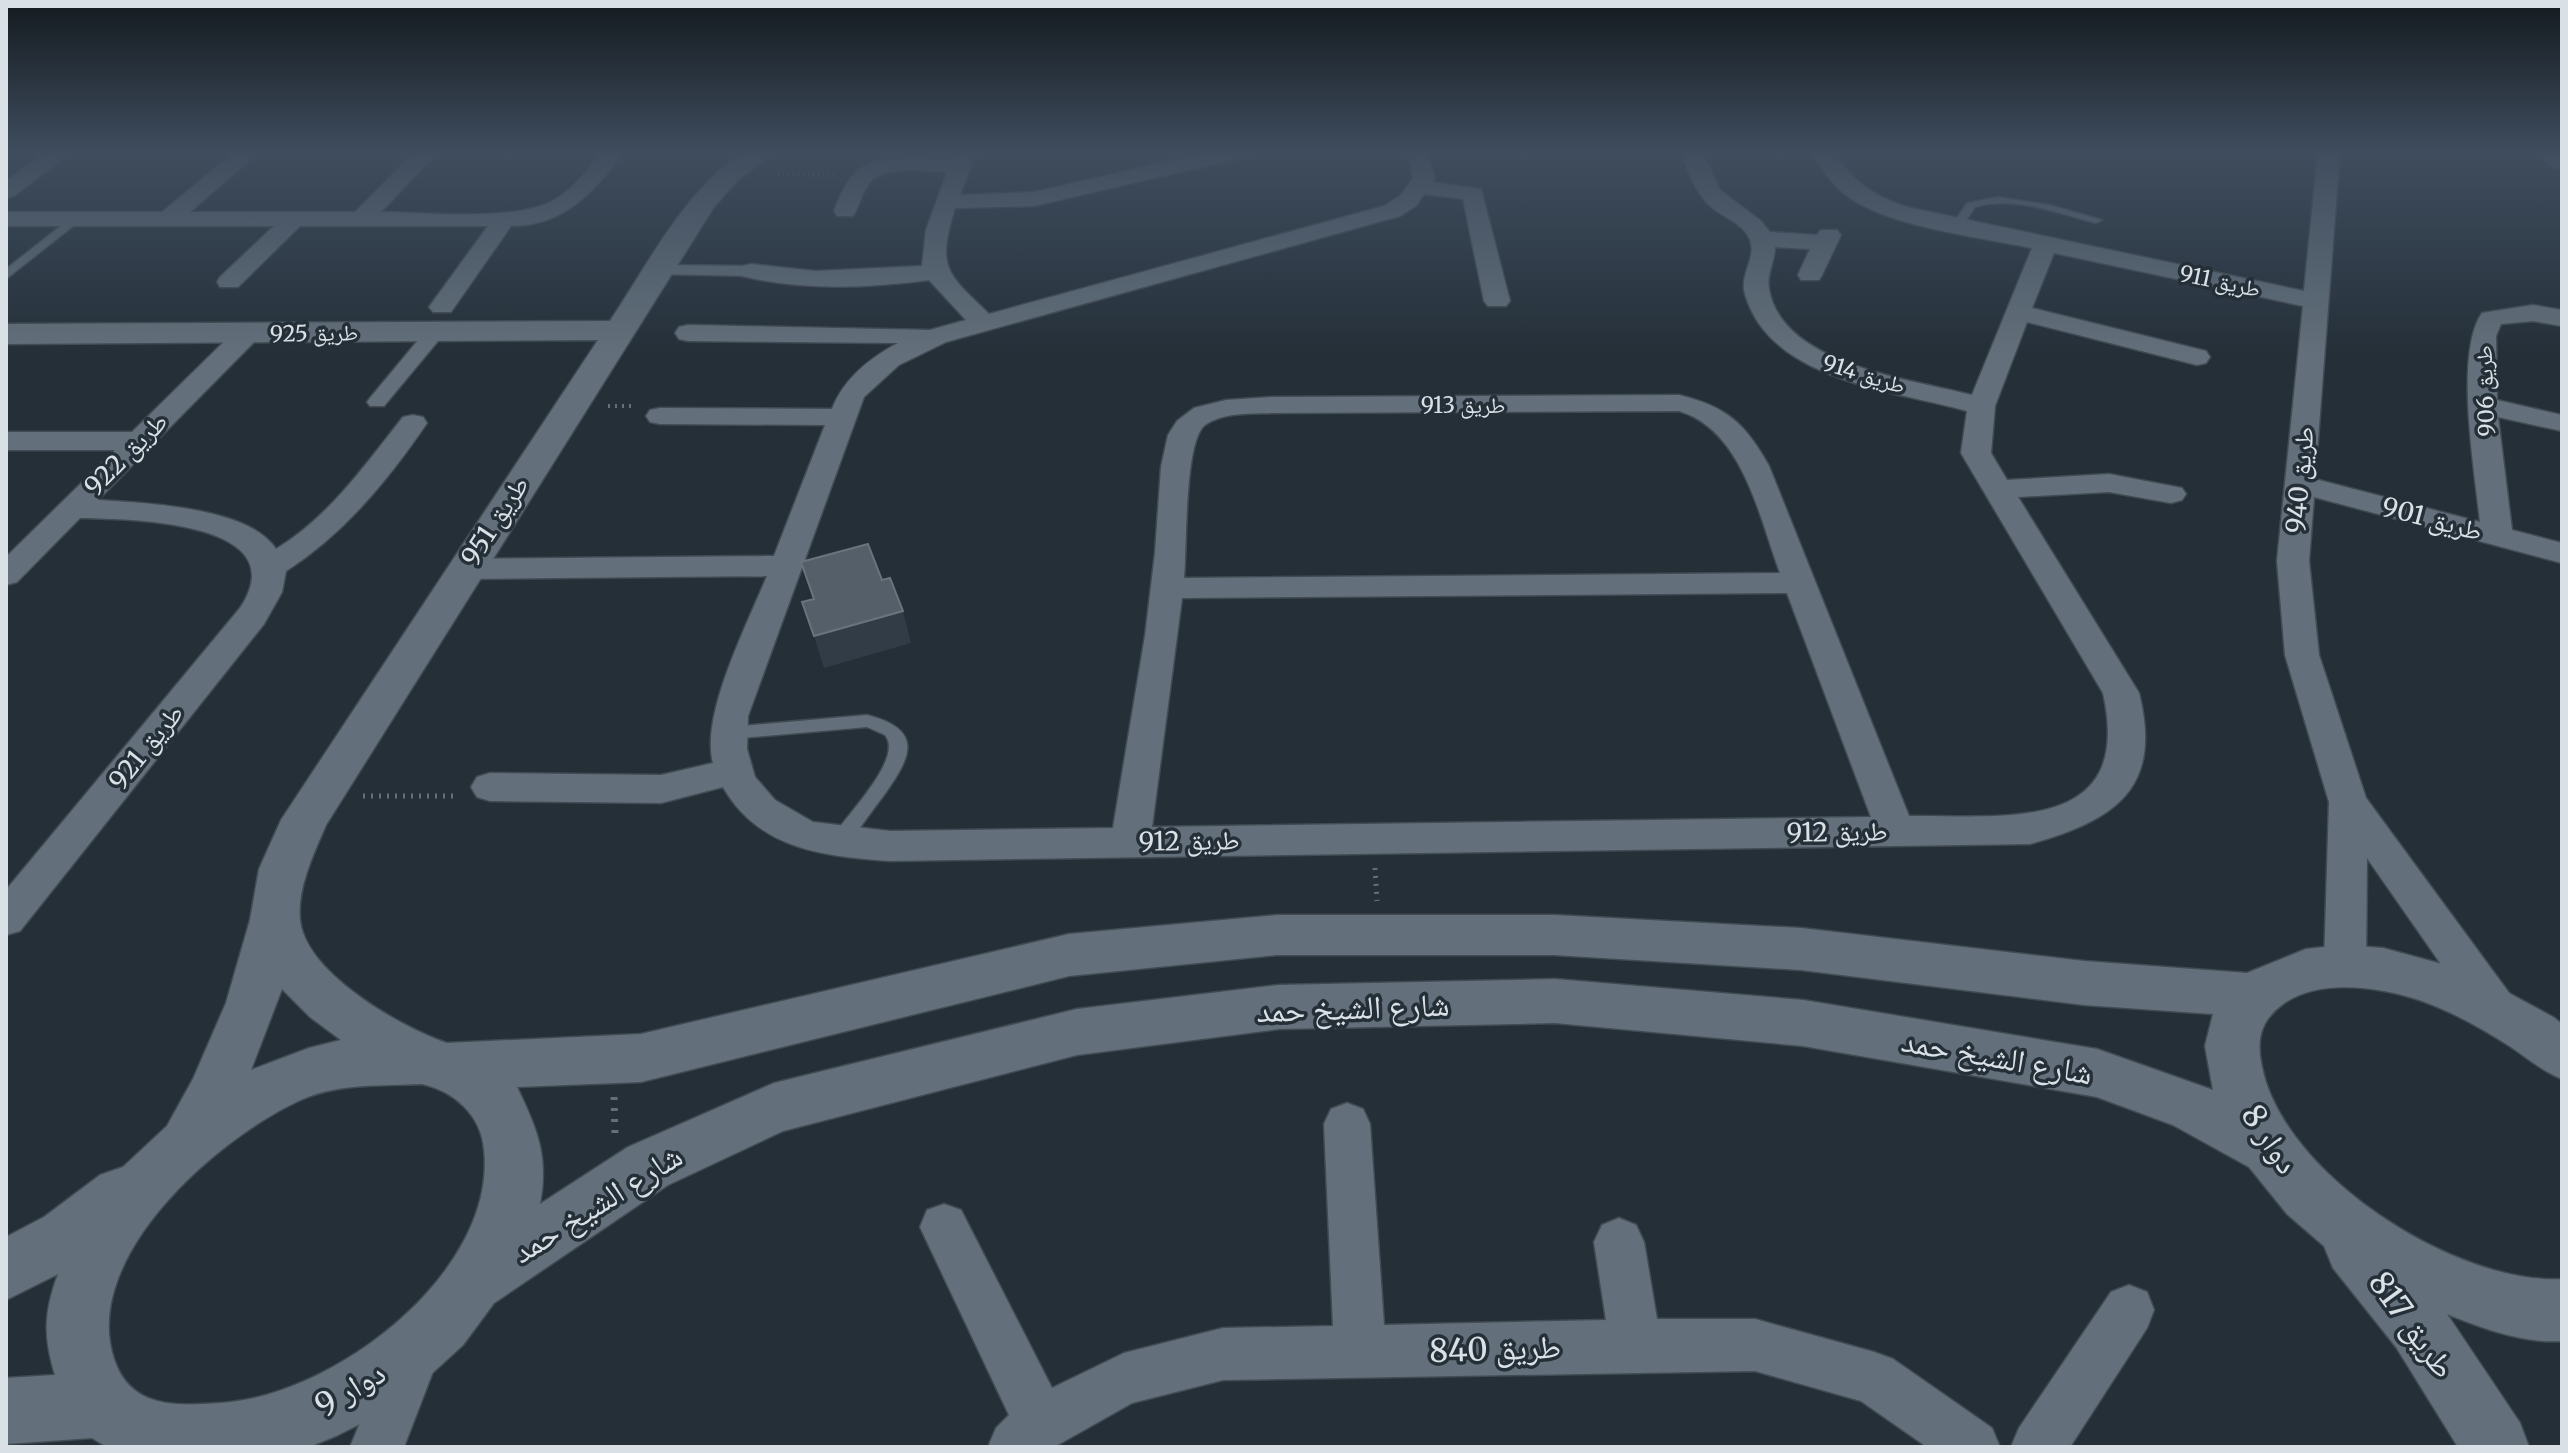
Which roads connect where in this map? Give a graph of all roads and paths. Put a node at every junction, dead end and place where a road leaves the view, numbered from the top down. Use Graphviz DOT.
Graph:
graph roads {
  1 [pos="6,219"];
  2 [pos="76,219"];
  3 [pos="361,219"];
  4 [pos="512,219"];
  5 [pos="692,219"];
  6 [pos="942,219"];
  7 [pos="1372,219"];
  8 [pos="1479,219"];
  9 [pos="1744,219"];
  10 [pos="1929,219"];
  11 [pos="1962,219"];
  12 [pos="2090,219"];
  13 [pos="2322,219"];
  14 [pos="167,220"];
  15 [pos="293,220"];
  16 [pos="504,220"];
  17 [pos="2096,220"];
  18 [pos="1958,225"];
  19 [pos="1762,239"];
  20 [pos="2045,244"];
  21 [pos="660,270"];
  22 [pos="751,271"];
  23 [pos="936,272"];
  24 [pos="6,275"];
  25 [pos="1810,275"];
  26 [pos="229,282"];
  27 [pos="1497,301"];
  28 [pos="2314,301"];
  29 [pos="2018,312"];
  30 [pos="2562,318"];
  31 [pos="433,323"];
  32 [pos="984,323"];
  33 [pos="621,330"];
  34 [pos="688,333"];
  35 [pos="6,334"];
  36 [pos="247,334"];
  37 [pos="937,336"];
  38 [pos="2197,357"];
  39 [pos="377,402"];
  40 [pos="2483,405"];
  41 [pos="571,406"];
  42 [pos="1981,406"];
  43 [pos="660,416"];
  44 [pos="843,417"];
  45 [pos="413,423"];
  46 [pos="2562,423"];
  47 [pos="6,441"];
  48 [pos="140,441"];
  49 [pos="2302,485"];
  50 [pos="1998,489"];
  51 [pos="2171,494"];
  52 [pos="71,509"];
  53 [pos="2497,536"];
  54 [pos="2562,553"];
  55 [pos="786,566"];
  56 [pos="270,567"];
  57 [pos="464,569"];
  58 [pos="6,575"];
  59 [pos="1801,583"];
  60 [pos="1169,588"];
  61 [pos="729,733"];
  62 [pos="733,770"];
  63 [pos="490,787"];
  64 [pos="318,796"];
  65 [pos="2348,802"];
  66 [pos="1896,831"];
  67 [pos="840,841"];
  68 [pos="1130,842"];
  69 [pos="6,919"];
  70 [pos="275,920"];
  71 [pos="2345,965"];
  72 [pos="2252,995"];
  73 [pos="2497,1010"];
  74 [pos="2557,1049"];
  75 [pos="613,1060"];
  76 [pos="436,1063"];
  77 [pos="1347,1124"];
  78 [pos="180,1148"];
  79 [pos="2268,1148"];
  80 [pos="617,1187"];
  81 [pos="2322,1208"];
  82 [pos="944,1227"];
  83 [pos="1619,1242"];
  84 [pos="6,1270"];
  85 [pos="475,1281"];
  86 [pos="2129,1310"];
  87 [pos="2562,1310"];
  88 [pos="1635,1345"];
  89 [pos="417,1346"];
  90 [pos="1360,1353"];
  91 [pos="100,1405"];
  92 [pos="6,1411"];
  93 [pos="1028,1435"];
  94 [pos="228,1443"];
  95 [pos="377,1447"];
  96 [pos="1973,1447"];
  97 [pos="2038,1447"];
  98 [pos="2496,1447"];
  1 -- 2 [label="street"];
  2 -- 14 [label="street"];
  2 -- 24 [label="lane"];
  3 -- 15 [label="street"];
  3 -- 16 [label="street"];
  4 -- 16 [label="street"];
  5 -- 21 [label="street, طريق 951"];
  6 -- 23 [label="street"];
  7 -- 32 [label="street, طريق 912"];
  8 -- 27 [label="street"];
  9 -- 19 [label="street"];
  10 -- 18 [label="street, طريق 911"];
  11 -- 18 [label="lane"];
  12 -- 17 [label="lane"];
  13 -- 28 [label="street, طريق 940"];
  14 -- 15 [label="street"];
  15 -- 26 [label="street"];
  16 -- 31 [label="street"];
  18 -- 20 [label="street, طريق 911"];
  19 -- 25 [label="street"];
  19 -- 42 [label="street, طريق 914"];
  20 -- 28 [label="street, طريق 911"];
  20 -- 29 [label="street, طريق 912"];
  21 -- 22 [label="street"];
  21 -- 33 [label="street, طريق 951"];
  22 -- 23 [label="street"];
  23 -- 32 [label="street"];
  28 -- 49 [label="street, طريق 940"];
  29 -- 38 [label="street"];
  29 -- 42 [label="street, طريق 912"];
  30 -- 40 [label="street, طريق 906"];
  31 -- 33 [label="street, طريق 925"];
  31 -- 36 [label="street, طريق 925"];
  31 -- 39 [label="street"];
  32 -- 37 [label="street, طريق 912"];
  33 -- 41 [label="street, طريق 951"];
  34 -- 37 [label="street"];
  35 -- 36 [label="street, طريق 925"];
  36 -- 48 [label="street, طريق 922"];
  37 -- 44 [label="street, طريق 912"];
  40 -- 46 [label="street"];
  40 -- 53 [label="street, طريق 906"];
  41 -- 43 [label="path"];
  41 -- 57 [label="street, طريق 951"];
  42 -- 50 [label="street, طريق 912"];
  43 -- 44 [label="street"];
  44 -- 55 [label="street, طريق 912"];
  45 -- 56 [label="street"];
  47 -- 48 [label="street"];
  48 -- 52 [label="street, طريق 922"];
  49 -- 53 [label="street, طريق 901"];
  49 -- 65 [label="street, طريق 940"];
  50 -- 51 [label="street"];
  50 -- 66 [label="street, طريق 912"];
  52 -- 56 [label="street"];
  52 -- 58 [label="street, طريق 922"];
  53 -- 54 [label="street, طريق 901"];
  55 -- 57 [label="street"];
  55 -- 61 [label="street, طريق 912"];
  56 -- 69 [label="street, طريق 921"];
  57 -- 64 [label="street, طريق 951"];
  59 -- 60 [label="street"];
  59 -- 60 [label="street, طريق 913"];
  59 -- 66 [label="street, طريق 913"];
  60 -- 68 [label="street, طريق 913"];
  61 -- 62 [label="street, طريق 912"];
  61 -- 67 [label="lane"];
  62 -- 63 [label="street"];
  62 -- 67 [label="street, طريق 912"];
  63 -- 64 [label="path"];
  64 -- 70 [label="street, طريق 951"];
  65 -- 71 [label="street, طريق 940"];
  65 -- 73 [label="street, طريق 940"];
  66 -- 68 [label="street, طريق 912"];
  67 -- 68 [label="street, طريق 912"];
  70 -- 76 [label="street, طريق 951"];
  70 -- 78 [label="street, طريق 951"];
  71 -- 72 [label="street"];
  71 -- 73 [label="street"];
  72 -- 75 [label="street"];
  72 -- 79 [label="street, دوار 8"];
  73 -- 74 [label="street"];
  75 -- 76 [label="street"];
  75 -- 80 [label="path"];
  76 -- 78 [label="street"];
  76 -- 85 [label="street, دوار 9"];
  77 -- 90 [label="street"];
  78 -- 84 [label="street"];
  78 -- 91 [label="street"];
  79 -- 80 [label="street, شارع الشيخ حمد"];
  79 -- 81 [label="street, دوار 8"];
  80 -- 85 [label="street, شارع الشيخ حمد"];
  81 -- 87 [label="street, دوار 8"];
  81 -- 98 [label="street, طريق 817"];
  82 -- 93 [label="street"];
  83 -- 88 [label="street"];
  85 -- 89 [label="street, دوار 9"];
  86 -- 97 [label="street"];
  88 -- 90 [label="street, طريق 840"];
  88 -- 96 [label="street, طريق 840"];
  89 -- 94 [label="street, دوار 9"];
  89 -- 95 [label="street"];
  90 -- 93 [label="street, طريق 840"];
  91 -- 92 [label="street"];
  91 -- 94 [label="street, دوار 9"];
}
